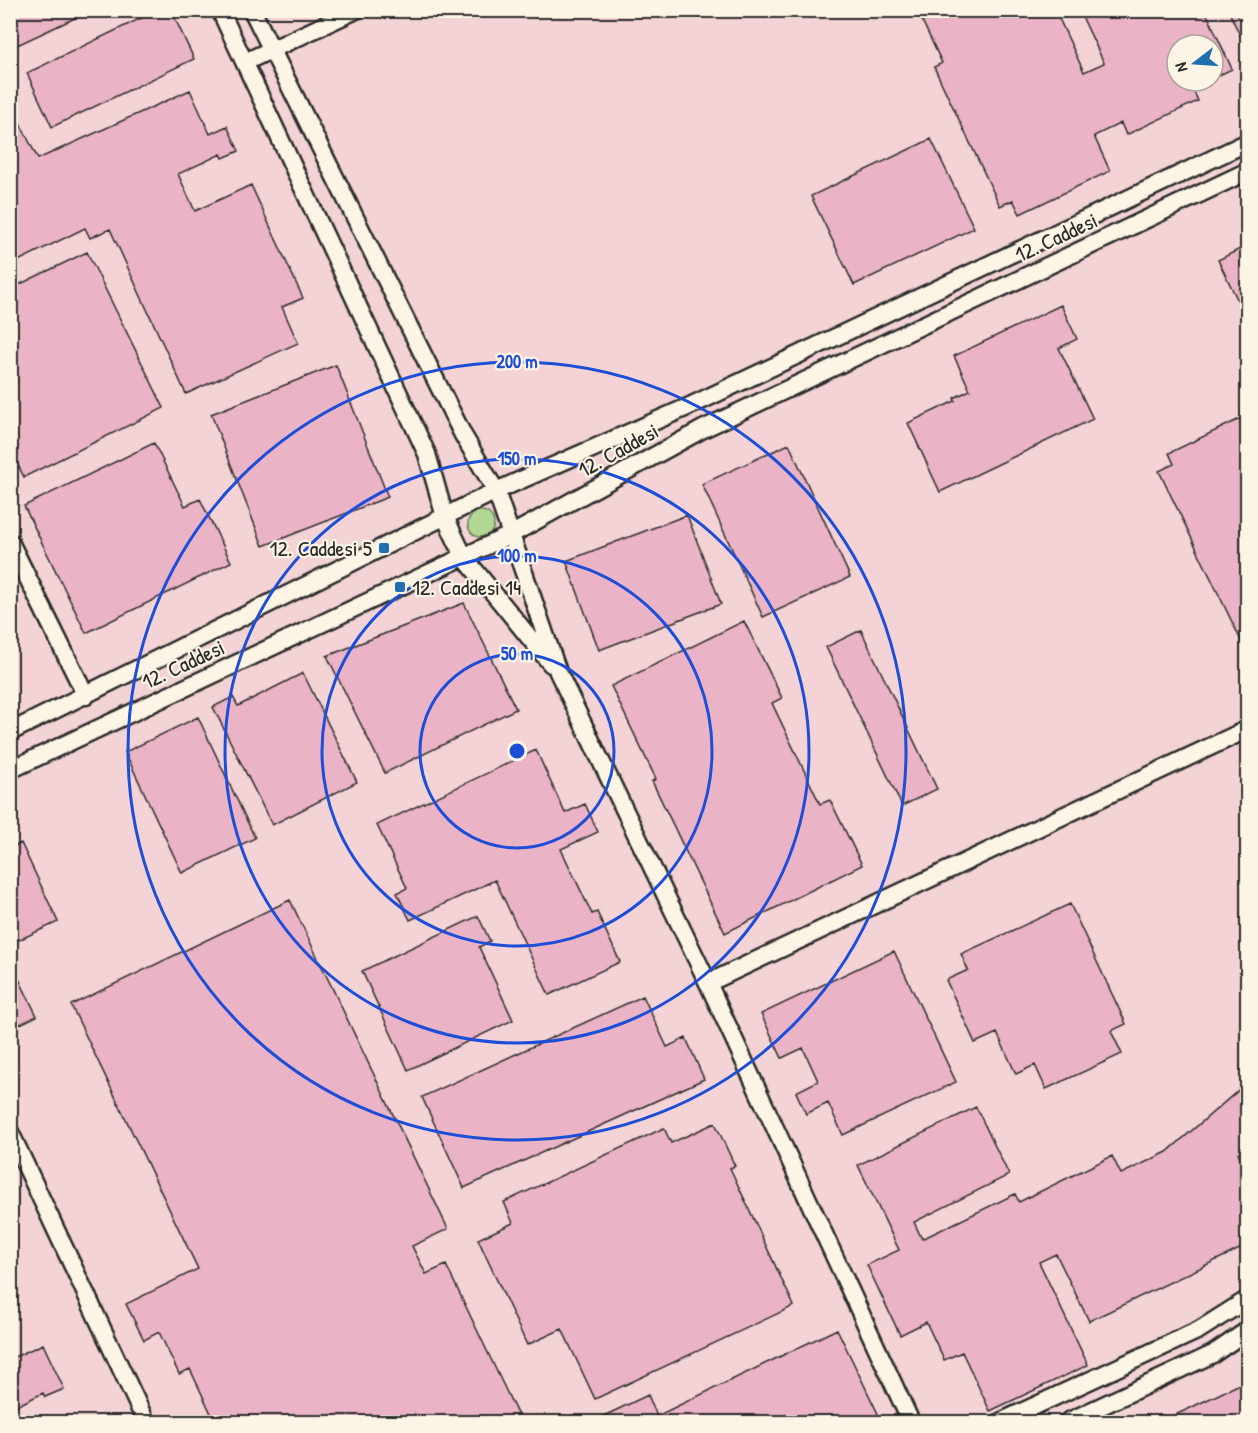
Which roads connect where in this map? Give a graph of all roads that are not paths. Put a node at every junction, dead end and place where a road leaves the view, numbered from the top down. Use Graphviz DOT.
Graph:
graph roads {
  1 [pos="220,10"];
  2 [pos="252,10"];
  3 [pos="356,10"];
  4 [pos="272,50"];
  5 [pos="245,62"];
  6 [pos="1248,142"];
  7 [pos="1248,171"];
  8 [pos="496,491"];
  9 [pos="445,517"];
  10 [pos="512,534"];
  11 [pos="10,542"];
  12 [pos="464,557"];
  13 [pos="558,672"];
  14 [pos="86,696"];
  15 [pos="1248,729"];
  16 [pos="10,732"];
  17 [pos="10,770"];
  18 [pos="708,983"];
  19 [pos="10,1132"];
  20 [pos="1248,1299"];
  21 [pos="1248,1330"];
  22 [pos="146,1422"];
  23 [pos="911,1422"];
  24 [pos="1000,1422"];
  25 [pos="1067,1422"];
  1 -- 5 [label="street"];
  2 -- 4 [label="street"];
  3 -- 4 [label="street"];
  4 -- 5 [label="street"];
  4 -- 8 [label="street"];
  5 -- 9 [label="street"];
  6 -- 8 [label="street, 12. Caddesi"];
  7 -- 10 [label="street, 12. Caddesi"];
  8 -- 9 [label="street, 12. Caddesi"];
  8 -- 10 [label="street"];
  9 -- 12 [label="street"];
  9 -- 14 [label="street, 12. Caddesi"];
  10 -- 12 [label="street, 12. Caddesi"];
  10 -- 13 [label="street"];
  11 -- 14 [label="street"];
  12 -- 13 [label="street"];
  12 -- 17 [label="street, 12. Caddesi"];
  13 -- 18 [label="street"];
  14 -- 16 [label="street, 12. Caddesi"];
  15 -- 18 [label="street"];
  18 -- 23 [label="street"];
  19 -- 22 [label="street"];
  20 -- 24 [label="street"];
  21 -- 25 [label="street"];
}
